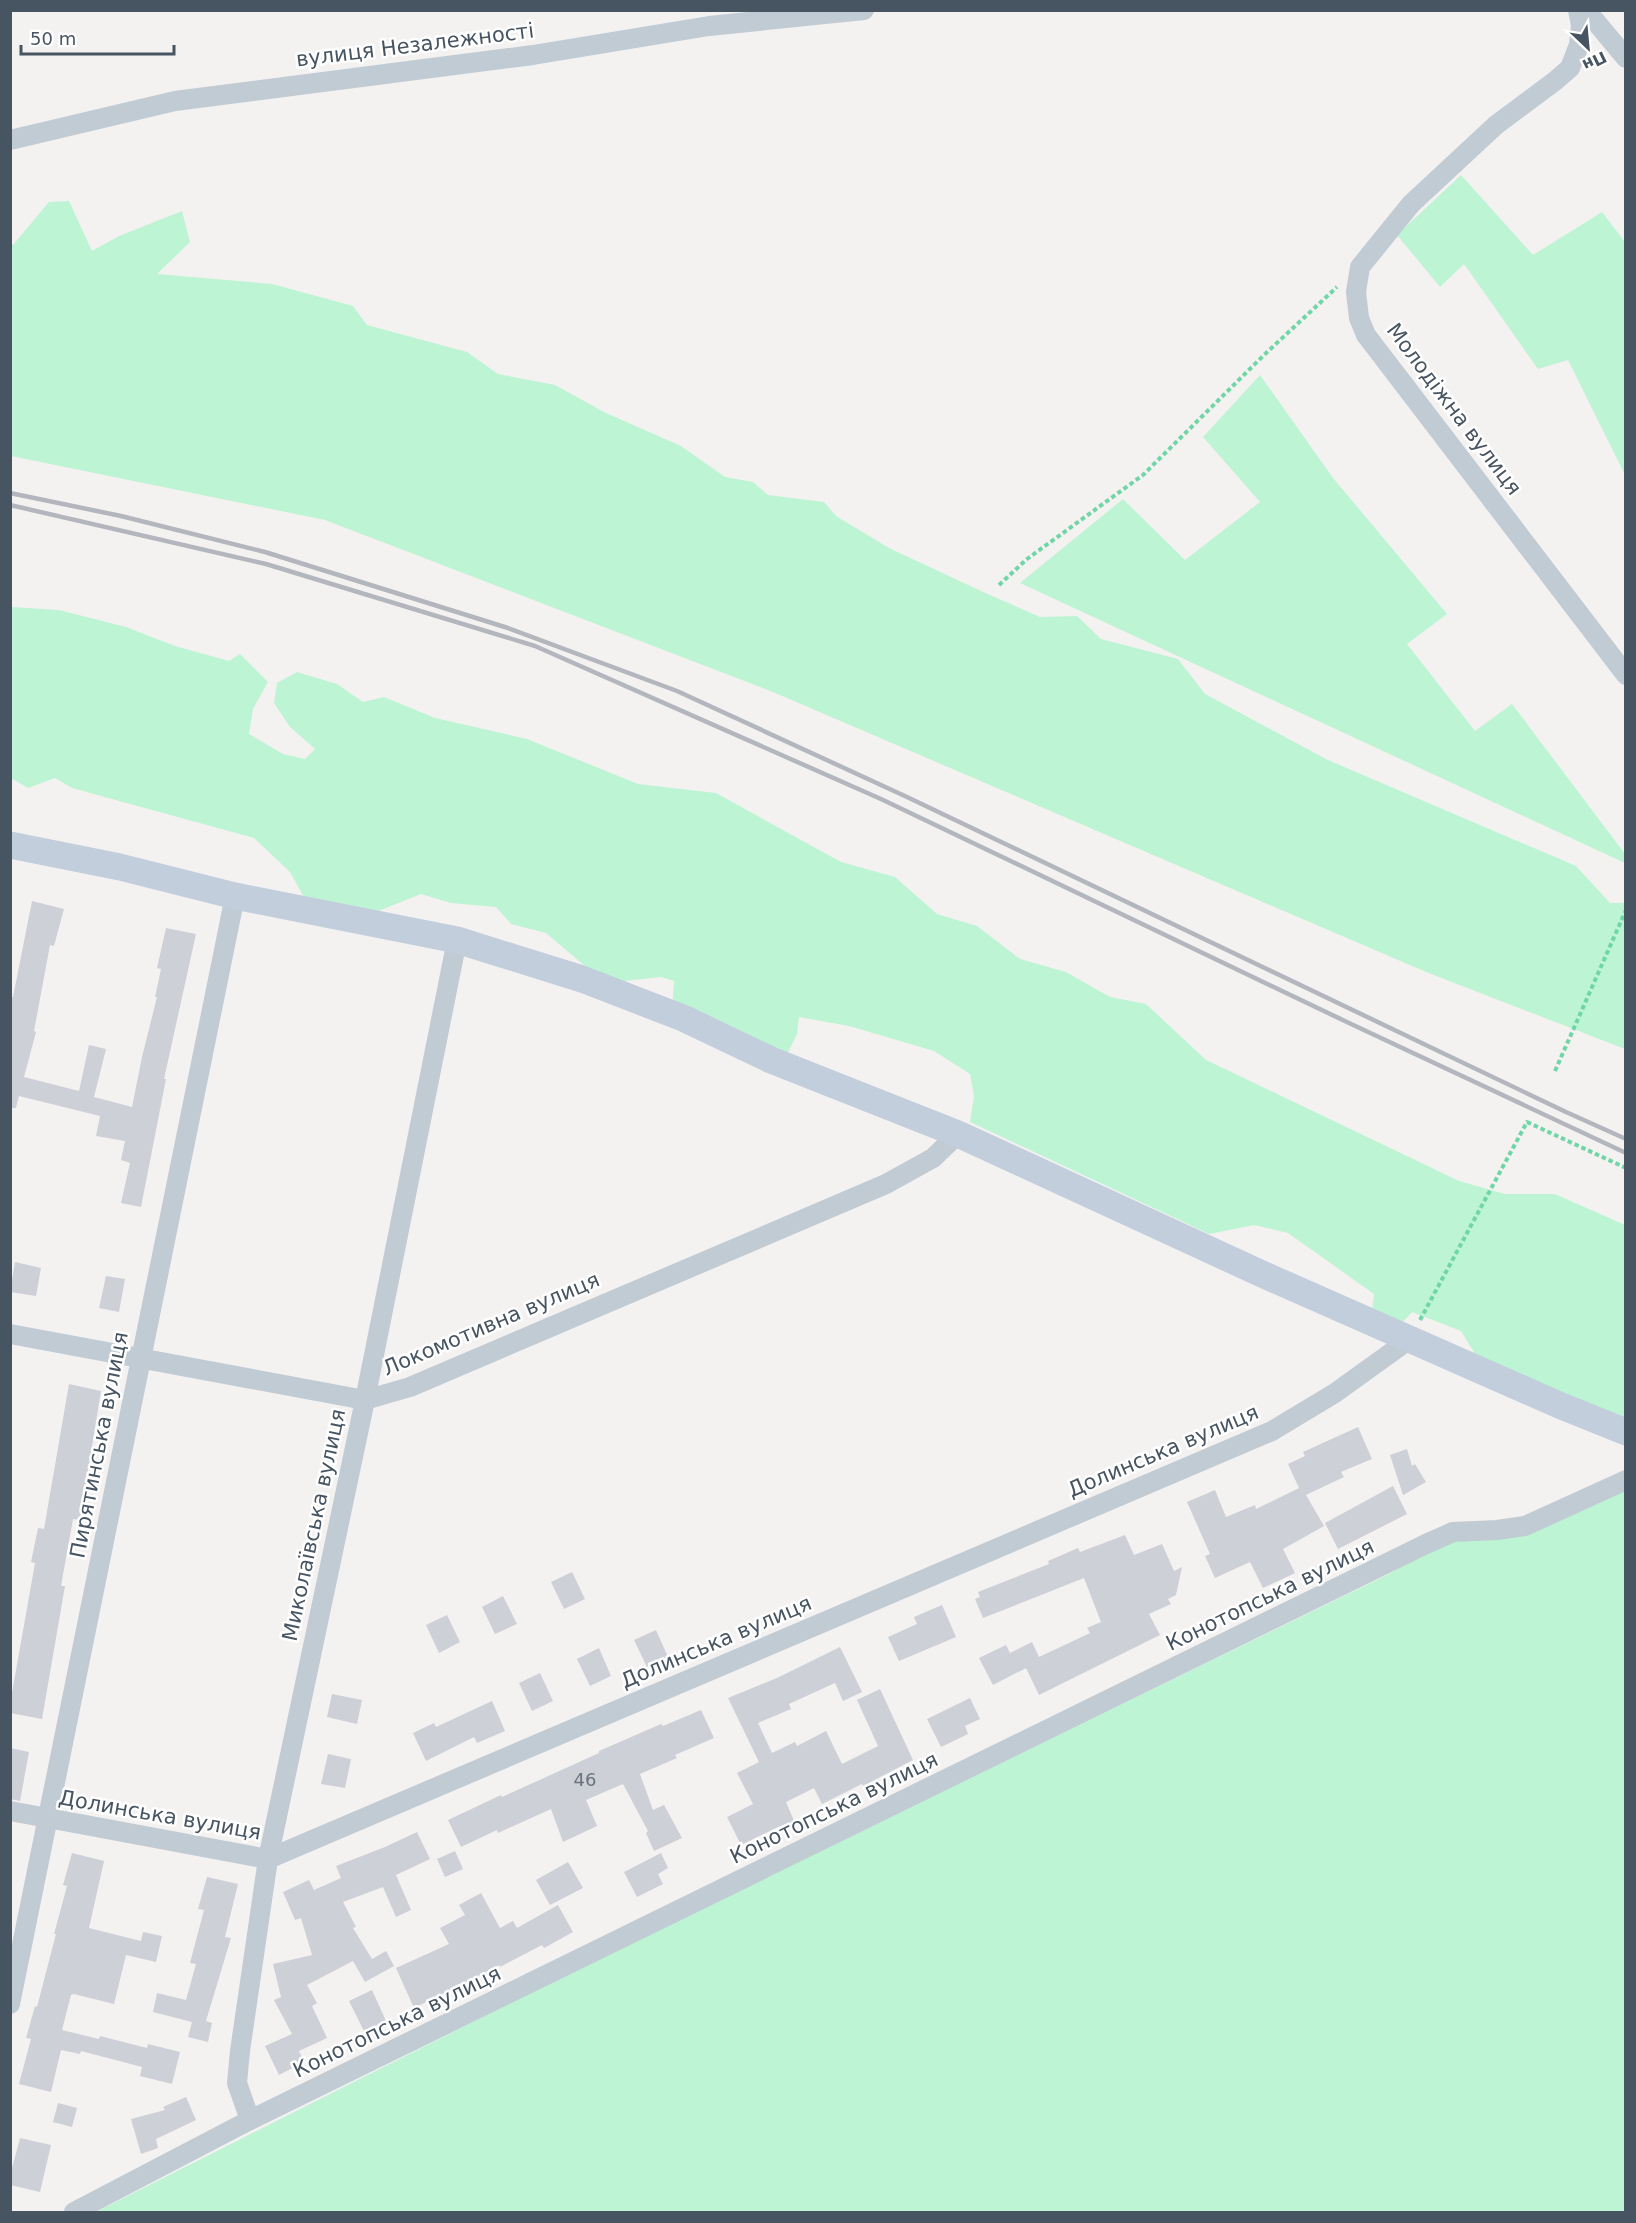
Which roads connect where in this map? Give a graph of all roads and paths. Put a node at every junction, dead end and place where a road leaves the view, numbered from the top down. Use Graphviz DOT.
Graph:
graph roads {
  1 [pos="864,10"];
  2 [pos="1578,10"];
  3 [pos="1586,10"];
  4 [pos="1626,58"];
  5 [pos="10,140"];
  6 [pos="1360,267"];
  7 [pos="999,585"];
  8 [pos="1626,675"];
  9 [pos="11,849"];
  10 [pos="235,896"];
  11 [pos="1626,910"];
  12 [pos="457,940"];
  13 [pos="1555,1071"];
  14 [pos="958,1134"];
  15 [pos="1626,1168"];
  16 [pos="10,1334"];
  17 [pos="1410,1339"];
  18 [pos="141,1357"];
  19 [pos="365,1400"];
  20 [pos="1626,1432"];
  21 [pos="1626,1480"];
  22 [pos="10,1811"];
  23 [pos="48,1819"];
  24 [pos="268,1859"];
  25 [pos="10,2004"];
  26 [pos="250,2120"];
  27 [pos="74,2212"];
  1 -- 5 [label="street, вулиця Незалежності"];
  2 -- 6 [label="street"];
  3 -- 4 [label="street"];
  6 -- 7 [label="path"];
  6 -- 8 [label="street, Молодіжна вулиця"];
  9 -- 10 [label="street"];
  10 -- 12 [label="street"];
  10 -- 18 [label="street, Пирятинська вулиця"];
  11 -- 13 [label="path"];
  12 -- 14 [label="street"];
  12 -- 19 [label="street, Миколаївська вулиця"];
  14 -- 17 [label="street"];
  14 -- 19 [label="street, Локомотивна вулиця"];
  15 -- 17 [label="path"];
  16 -- 18 [label="street, Локомотивна вулиця"];
  17 -- 20 [label="street"];
  17 -- 24 [label="street, Долинська вулиця"];
  18 -- 19 [label="street, Локомотивна вулиця"];
  18 -- 23 [label="street, Пирятинська вулиця"];
  19 -- 24 [label="street, Миколаївська вулиця"];
  21 -- 26 [label="street, Конотопська вулиця"];
  22 -- 23 [label="street, Долинська вулиця"];
  23 -- 24 [label="street, Долинська вулиця"];
  23 -- 25 [label="street, Пирятинська вулиця"];
  24 -- 26 [label="street, Миколаївська вулиця"];
  26 -- 27 [label="street, Конотопська вулиця"];
}
